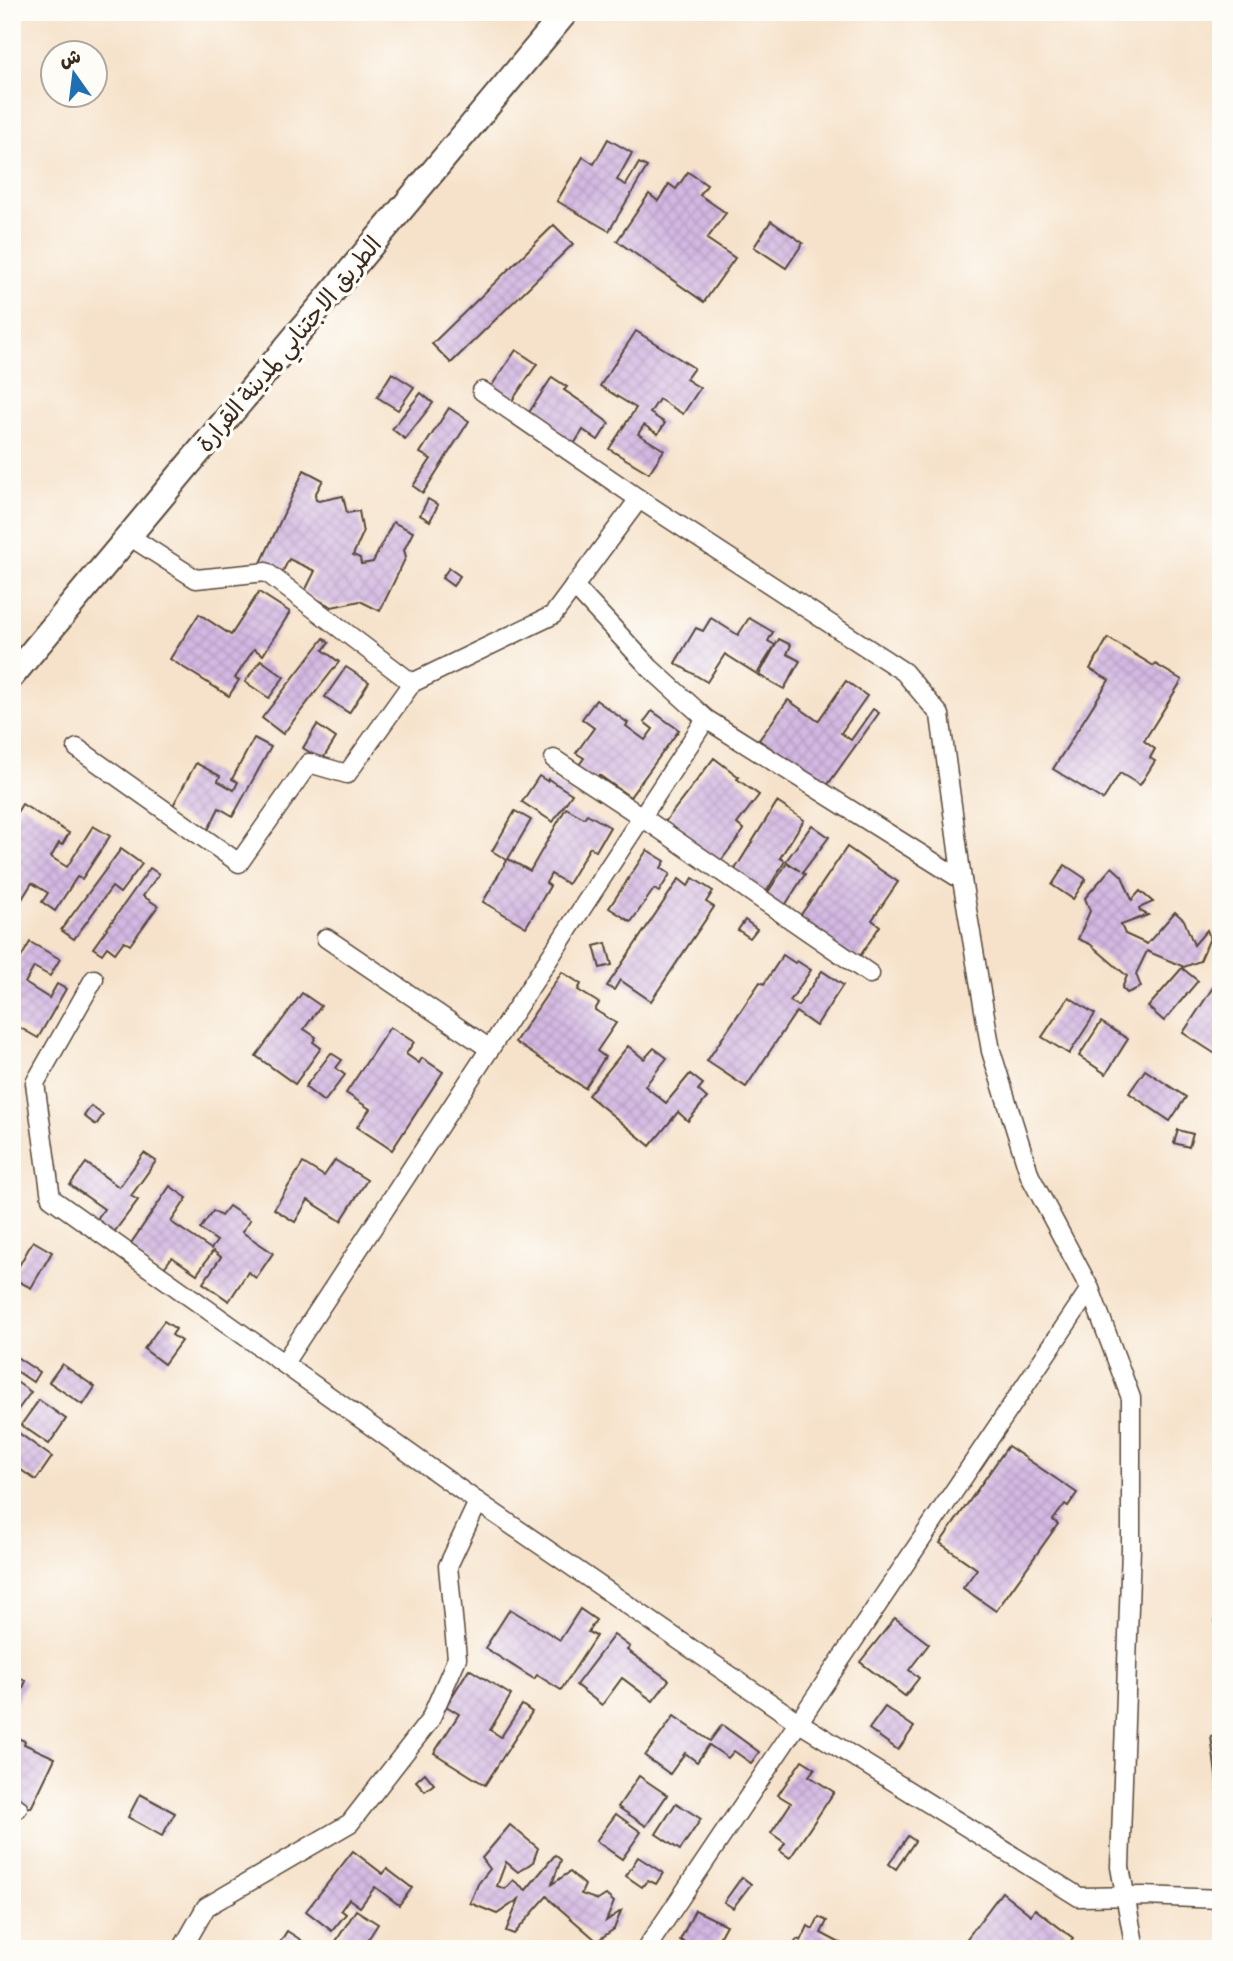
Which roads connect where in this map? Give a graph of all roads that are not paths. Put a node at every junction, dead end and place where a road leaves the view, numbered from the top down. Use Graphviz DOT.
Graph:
graph roads {
  1 [pos="566,12"];
  2 [pos="482,391"];
  3 [pos="639,499"];
  4 [pos="129,536"];
  5 [pos="574,586"];
  6 [pos="12,676"];
  7 [pos="412,684"];
  8 [pos="706,719"];
  9 [pos="77,748"];
  10 [pos="554,759"];
  11 [pos="642,817"];
  12 [pos="962,880"];
  13 [pos="326,938"];
  14 [pos="870,974"];
  15 [pos="94,979"];
  16 [pos="490,1049"];
  17 [pos="1090,1289"];
  18 [pos="284,1363"];
  19 [pos="478,1502"];
  20 [pos="798,1722"];
  21 [pos="1125,1896"];
  22 [pos="1221,1899"];
  23 [pos="182,1949"];
  24 [pos="646,1949"];
  25 [pos="1135,1949"];
  1 -- 4 [label="main road, الطريق الاجتنابي لمدينة القرارة"];
  2 -- 3 [label="street"];
  3 -- 5 [label="street"];
  3 -- 12 [label="street"];
  4 -- 6 [label="main road, الطريق الاجتنابي لمدينة القرارة"];
  4 -- 7 [label="street"];
  5 -- 7 [label="street"];
  5 -- 8 [label="street"];
  7 -- 9 [label="street"];
  8 -- 11 [label="street"];
  8 -- 12 [label="street"];
  10 -- 11 [label="street"];
  11 -- 14 [label="street"];
  11 -- 16 [label="street"];
  12 -- 17 [label="street"];
  13 -- 16 [label="street"];
  15 -- 18 [label="street"];
  16 -- 18 [label="street"];
  17 -- 20 [label="street"];
  17 -- 21 [label="street"];
  18 -- 19 [label="street"];
  19 -- 20 [label="street"];
  19 -- 23 [label="street"];
  20 -- 21 [label="street"];
  20 -- 24 [label="street"];
  21 -- 22 [label="street"];
  21 -- 25 [label="street"];
}
